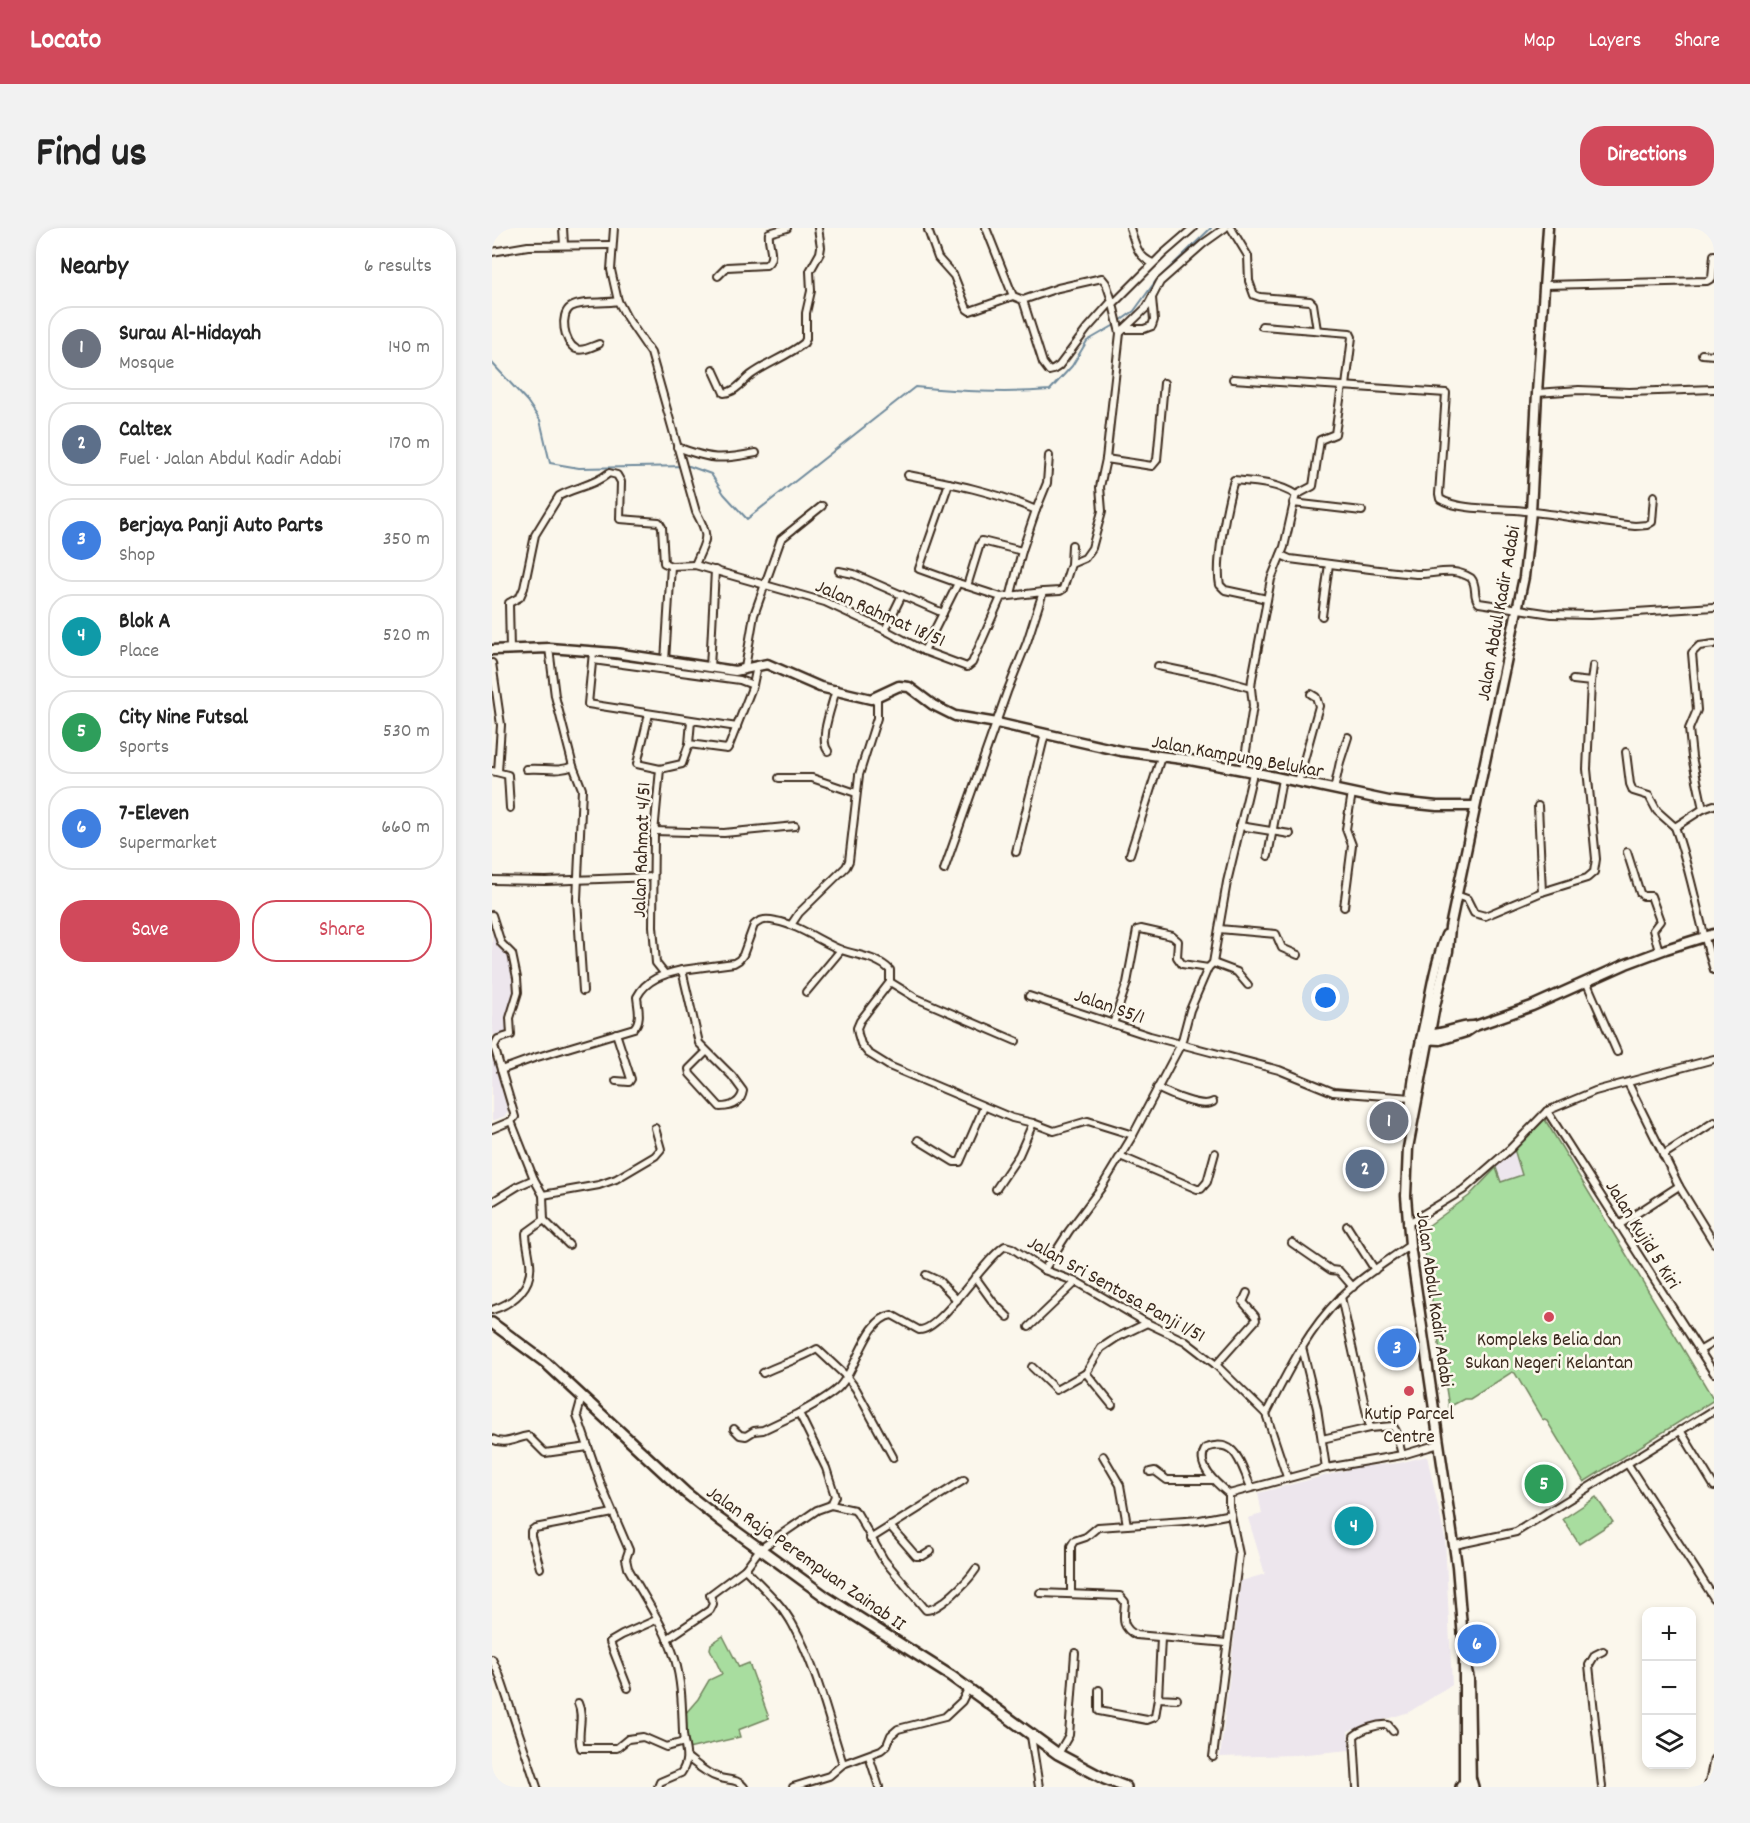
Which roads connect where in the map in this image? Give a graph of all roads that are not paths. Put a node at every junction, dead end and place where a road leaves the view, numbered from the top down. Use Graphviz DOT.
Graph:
graph roads {
  1 [pos="563,228"];
  2 [pos="614,228"];
  3 [pos="787,228"];
  4 [pos="818,228"];
  5 [pos="986,228"];
  6 [pos="1130,228"];
  7 [pos="1193,228"];
  8 [pos="1225,228"];
  9 [pos="1232,228"];
  10 [pos="1548,228"];
  11 [pos="928,230"];
  12 [pos="1186,230"];
  13 [pos="611,244"];
  14 [pos="564,245"];
  15 [pos="492,252"];
  16 [pos="1714,255"];
  17 [pos="1154,263"];
  18 [pos="718,276"];
  19 [pos="1545,285"];
  20 [pos="1013,296"];
  21 [pos="1152,297"];
  22 [pos="1023,300"];
  23 [pos="618,301"];
  24 [pos="1113,304"];
  25 [pos="1262,326"];
  26 [pos="1121,330"];
  27 [pos="1317,330"];
  28 [pos="599,344"];
  29 [pos="1702,354"];
  30 [pos="1714,355"];
  31 [pos="713,369"];
  32 [pos="1233,379"];
  33 [pos="1164,382"];
  34 [pos="1344,386"];
  35 [pos="1714,389"];
  36 [pos="1537,393"];
  37 [pos="677,447"];
  38 [pos="756,453"];
  39 [pos="1049,456"];
  40 [pos="1106,459"];
  41 [pos="908,475"];
  42 [pos="949,483"];
  43 [pos="1296,495"];
  44 [pos="1654,496"];
  45 [pos="1293,503"];
  46 [pos="822,506"];
  47 [pos="1036,510"];
  48 [pos="1362,511"];
  49 [pos="1532,512"];
  50 [pos="1072,545"];
  51 [pos="1022,551"];
  52 [pos="1281,555"];
  53 [pos="1071,564"];
  54 [pos="1329,564"];
  55 [pos="694,565"];
  56 [pos="671,566"];
  57 [pos="715,570"];
  58 [pos="839,571"];
  59 [pos="958,583"];
  60 [pos="765,584"];
  61 [pos="967,586"];
  62 [pos="1043,592"];
  63 [pos="1011,594"];
  64 [pos="902,595"];
  65 [pos="1001,597"];
  66 [pos="1267,599"];
  67 [pos="1714,607"];
  68 [pos="1518,609"];
  69 [pos="943,613"];
  70 [pos="1322,616"];
  71 [pos="885,630"];
  72 [pos="1714,644"];
  73 [pos="549,648"];
  74 [pos="492,650"];
  75 [pos="510,650"];
  76 [pos="924,651"];
  77 [pos="593,656"];
  78 [pos="665,661"];
  79 [pos="492,663"];
  80 [pos="757,666"];
  81 [pos="1158,666"];
  82 [pos="1593,666"];
  83 [pos="710,668"];
  84 [pos="746,668"];
  85 [pos="1573,680"];
  86 [pos="1591,682"];
  87 [pos="753,685"];
  88 [pos="1251,688"];
  89 [pos="836,689"];
  90 [pos="1311,694"];
  91 [pos="877,698"];
  92 [pos="649,714"];
  93 [pos="691,721"];
  94 [pos="997,723"];
  95 [pos="736,727"];
  96 [pos="1045,734"];
  97 [pos="1348,737"];
  98 [pos="689,744"];
  99 [pos="828,751"];
  100 [pos="1626,752"];
  101 [pos="1161,757"];
  102 [pos="573,766"];
  103 [pos="526,769"];
  104 [pos="660,769"];
  105 [pos="1243,770"];
  106 [pos="495,771"];
  107 [pos="1253,773"];
  108 [pos="779,778"];
  109 [pos="1281,779"];
  110 [pos="1298,782"];
  111 [pos="1334,790"];
  112 [pos="856,793"];
  113 [pos="1352,793"];
  114 [pos="1714,805"];
  115 [pos="1475,806"];
  116 [pos="1538,806"];
  117 [pos="510,808"];
  118 [pos="1703,809"];
  119 [pos="795,826"];
  120 [pos="1240,826"];
  121 [pos="1675,827"];
  122 [pos="654,831"];
  123 [pos="1273,831"];
  124 [pos="1290,834"];
  125 [pos="1016,852"];
  126 [pos="1627,852"];
  127 [pos="1130,854"];
  128 [pos="1268,856"];
  129 [pos="944,870"];
  130 [pos="653,876"];
  131 [pos="492,880"];
  132 [pos="579,880"];
  133 [pos="1542,892"];
  134 [pos="1456,895"];
  135 [pos="1344,907"];
  136 [pos="492,915"];
  137 [pos="791,925"];
  138 [pos="1220,930"];
  139 [pos="1714,934"];
  140 [pos="1704,937"];
  141 [pos="841,950"];
  142 [pos="1659,951"];
  143 [pos="1298,955"];
  144 [pos="1210,966"];
  145 [pos="682,970"];
  146 [pos="1714,970"];
  147 [pos="664,974"];
  148 [pos="1586,981"];
  149 [pos="890,982"];
  150 [pos="1248,985"];
  151 [pos="583,991"];
  152 [pos="806,992"];
  153 [pos="1029,996"];
  154 [pos="1113,1024"];
  155 [pos="616,1033"];
  156 [pos="1426,1036"];
  157 [pos="1016,1041"];
  158 [pos="1181,1044"];
  159 [pos="706,1052"];
  160 [pos="1617,1052"];
  161 [pos="1714,1059"];
  162 [pos="501,1070"];
  163 [pos="616,1081"];
  164 [pos="1628,1083"];
  165 [pos="1157,1088"];
  166 [pos="1411,1098"];
  167 [pos="1213,1102"];
  168 [pos="984,1107"];
  169 [pos="1547,1112"];
  170 [pos="511,1121"];
  171 [pos="1714,1122"];
  172 [pos="1033,1123"];
  173 [pos="655,1128"];
  174 [pos="492,1129"];
  175 [pos="1410,1130"];
  176 [pos="1132,1135"];
  177 [pos="918,1140"];
  178 [pos="1215,1153"];
  179 [pos="1663,1155"];
  180 [pos="1120,1156"];
  181 [pos="534,1179"];
  182 [pos="1679,1186"];
  183 [pos="996,1189"];
  184 [pos="543,1195"];
  185 [pos="492,1202"];
  186 [pos="544,1220"];
  187 [pos="1407,1224"];
  188 [pos="1619,1225"];
  189 [pos="1347,1226"];
  190 [pos="1292,1243"];
  191 [pos="1714,1243"];
  192 [pos="569,1245"];
  193 [pos="1410,1245"];
  194 [pos="1044,1270"];
  195 [pos="1375,1270"];
  196 [pos="926,1275"];
  197 [pos="975,1277"];
  198 [pos="1076,1282"];
  199 [pos="1353,1287"];
  200 [pos="1246,1293"];
  201 [pos="1341,1297"];
  202 [pos="957,1300"];
  203 [pos="492,1310"];
  204 [pos="1008,1317"];
  205 [pos="492,1323"];
  206 [pos="1147,1323"];
  207 [pos="1029,1327"];
  208 [pos="1714,1342"];
  209 [pos="1302,1346"];
  210 [pos="1698,1351"];
  211 [pos="1216,1365"];
  212 [pos="1032,1367"];
  213 [pos="763,1373"];
  214 [pos="1086,1373"];
  215 [pos="1714,1373"];
  216 [pos="847,1377"];
  217 [pos="582,1397"];
  218 [pos="1112,1405"];
  219 [pos="1714,1410"];
  220 [pos="799,1413"];
  221 [pos="1266,1414"];
  222 [pos="1370,1428"];
  223 [pos="734,1429"];
  224 [pos="1680,1430"];
  225 [pos="492,1439"];
  226 [pos="1322,1439"];
  227 [pos="1439,1444"];
  228 [pos="588,1447"];
  229 [pos="1402,1455"];
  230 [pos="893,1456"];
  231 [pos="1103,1456"];
  232 [pos="1627,1463"];
  233 [pos="1326,1468"];
  234 [pos="1150,1472"];
  235 [pos="1287,1478"];
  236 [pos="964,1480"];
  237 [pos="1213,1480"];
  238 [pos="1714,1486"];
  239 [pos="1251,1487"];
  240 [pos="1229,1494"];
  241 [pos="831,1505"];
  242 [pos="613,1513"];
  243 [pos="1230,1514"];
  244 [pos="1127,1525"];
  245 [pos="890,1526"];
  246 [pos="870,1539"];
  247 [pos="1455,1545"];
  248 [pos="761,1549"];
  249 [pos="931,1551"];
  250 [pos="540,1568"];
  251 [pos="745,1569"];
  252 [pos="976,1569"];
  253 [pos="1040,1593"];
  254 [pos="1071,1593"];
  255 [pos="1714,1598"];
  256 [pos="657,1620"];
  257 [pos="1161,1638"];
  258 [pos="667,1639"];
  259 [pos="1227,1643"];
  260 [pos="1603,1651"];
  261 [pos="1076,1653"];
  262 [pos="492,1659"];
  263 [pos="628,1688"];
  264 [pos="968,1689"];
  265 [pos="1099,1690"];
  266 [pos="1158,1698"];
  267 [pos="1177,1699"];
  268 [pos="578,1703"];
  269 [pos="1393,1731"];
  270 [pos="1031,1736"];
  271 [pos="684,1743"];
  272 [pos="1058,1754"];
  273 [pos="869,1756"];
  274 [pos="1213,1757"];
  275 [pos="688,1758"];
  276 [pos="1714,1759"];
  277 [pos="843,1764"];
  278 [pos="1467,1785"];
  279 [pos="537,1787"];
  280 [pos="658,1787"];
  281 [pos="744,1787"];
  282 [pos="793,1787"];
  283 [pos="879,1787"];
  284 [pos="1039,1787"];
  285 [pos="1126,1787"];
  286 [pos="1357,1787"];
  287 [pos="1602,1787"];
  288 [pos="1708,1787"];
  1 -- 14 [label="street"];
  2 -- 13 [label="street"];
  3 -- 18 [label="street"];
  4 -- 31 [label="street"];
  5 -- 20 [label="street"];
  6 -- 17 [label="street"];
  7 -- 12 [label="street"];
  8 -- 21 [label="street"];
  9 -- 27 [label="street"];
  10 -- 19 [label="main road, Jalan Abdul Kadir Adabi"];
  11 -- 20 [label="street"];
  12 -- 17 [label="street"];
  13 -- 14 [label="street"];
  13 -- 23 [label="street"];
  14 -- 15 [label="street"];
  16 -- 19 [label="street"];
  17 -- 24 [label="street"];
  19 -- 36 [label="main road, Jalan Abdul Kadir Adabi"];
  20 -- 22 [label="street"];
  21 -- 26 [label="street"];
  21 -- 26 [label="street"];
  22 -- 24 [label="street"];
  22 -- 24 [label="street"];
  23 -- 28 [label="street"];
  23 -- 37 [label="street"];
  24 -- 26 [label="street"];
  25 -- 27 [label="street"];
  26 -- 40 [label="street"];
  27 -- 34 [label="street"];
  29 -- 30 [label="street"];
  32 -- 34 [label="street"];
  33 -- 40 [label="street"];
  34 -- 43 [label="street"];
  34 -- 49 [label="street"];
  35 -- 36 [label="street"];
  36 -- 49 [label="main road, Jalan Abdul Kadir Adabi"];
  37 -- 38 [label="street"];
  37 -- 55 [label="street"];
  39 -- 47 [label="street"];
  40 -- 53 [label="street"];
  41 -- 42 [label="street"];
  42 -- 47 [label="street"];
  42 -- 59 [label="street"];
  43 -- 45 [label="street"];
  43 -- 66 [label="street"];
  44 -- 49 [label="street"];
  45 -- 48 [label="street"];
  45 -- 52 [label="street"];
  46 -- 60 [label="street"];
  47 -- 51 [label="street"];
  49 -- 68 [label="main road, Jalan Abdul Kadir Adabi"];
  50 -- 53 [label="street"];
  51 -- 61 [label="street"];
  51 -- 63 [label="street"];
  52 -- 54 [label="street"];
  52 -- 66 [label="street"];
  53 -- 62 [label="street"];
  54 -- 68 [label="street"];
  54 -- 70 [label="street"];
  55 -- 56 [label="street, Jalan Rahmat 18/51"];
  55 -- 57 [label="street, Jalan Rahmat 18/51"];
  56 -- 75 [label="street"];
  56 -- 78 [label="street"];
  57 -- 60 [label="street, Jalan Rahmat 18/51"];
  57 -- 83 [label="street"];
  58 -- 64 [label="street"];
  59 -- 61 [label="street"];
  59 -- 69 [label="street"];
  60 -- 71 [label="street, Jalan Rahmat 18/51"];
  60 -- 84 [label="street"];
  61 -- 65 [label="street"];
  62 -- 63 [label="street"];
  62 -- 94 [label="street"];
  63 -- 65 [label="street"];
  64 -- 69 [label="street"];
  64 -- 71 [label="street"];
  65 -- 76 [label="street, Jalan Rahmat 18/51"];
  66 -- 88 [label="street"];
  67 -- 68 [label="street"];
  68 -- 115 [label="main road, Jalan Abdul Kadir Adabi"];
  69 -- 76 [label="street"];
  71 -- 76 [label="street, Jalan Rahmat 18/51"];
  72 -- 118 [label="street"];
  73 -- 75 [label="main road"];
  73 -- 77 [label="main road"];
  73 -- 102 [label="street"];
  74 -- 75 [label="main road"];
  77 -- 78 [label="main road"];
  77 -- 87 [label="street"];
  77 -- 92 [label="street"];
  78 -- 83 [label="main road"];
  79 -- 106 [label="street"];
  80 -- 84 [label="main road"];
  80 -- 87 [label="street"];
  80 -- 89 [label="main road"];
  81 -- 88 [label="street"];
  82 -- 86 [label="street"];
  83 -- 84 [label="main road"];
  85 -- 86 [label="street"];
  86 -- 133 [label="street"];
  87 -- 95 [label="street"];
  88 -- 105 [label="street"];
  89 -- 91 [label="main road"];
  89 -- 99 [label="street"];
  90 -- 110 [label="street"];
  91 -- 94 [label="main road, Jalan Kampung Belukar"];
  91 -- 112 [label="street"];
  92 -- 93 [label="street"];
  92 -- 104 [label="street, Jalan Rahmat 4/51"];
  93 -- 95 [label="street"];
  93 -- 98 [label="street"];
  94 -- 96 [label="main road, Jalan Kampung Belukar"];
  94 -- 129 [label="street"];
  95 -- 98 [label="street"];
  96 -- 101 [label="main road, Jalan Kampung Belukar"];
  96 -- 125 [label="street"];
  97 -- 111 [label="street"];
  98 -- 104 [label="street, Jalan Rahmat 4/51"];
  100 -- 121 [label="street"];
  101 -- 105 [label="main road, Jalan Kampung Belukar"];
  101 -- 127 [label="street"];
  102 -- 103 [label="street"];
  102 -- 132 [label="street"];
  104 -- 122 [label="street, Jalan Rahmat 4/51"];
  105 -- 107 [label="main road, Jalan Kampung Belukar"];
  106 -- 117 [label="street"];
  107 -- 109 [label="main road, Jalan Kampung Belukar"];
  107 -- 120 [label="street"];
  108 -- 112 [label="street"];
  109 -- 110 [label="main road, Jalan Kampung Belukar"];
  109 -- 123 [label="street"];
  110 -- 111 [label="main road, Jalan Kampung Belukar"];
  111 -- 113 [label="main road, Jalan Kampung Belukar"];
  112 -- 137 [label="street"];
  113 -- 115 [label="main road, Jalan Kampung Belukar"];
  113 -- 135 [label="street"];
  114 -- 118 [label="street"];
  115 -- 134 [label="main road, Jalan Abdul Kadir Adabi"];
  116 -- 133 [label="street"];
  118 -- 121 [label="street"];
  119 -- 122 [label="street"];
  120 -- 123 [label="street"];
  120 -- 138 [label="street"];
  121 -- 140 [label="street"];
  122 -- 130 [label="street, Jalan Rahmat 4/51"];
  123 -- 124 [label="street"];
  123 -- 128 [label="street"];
  126 -- 142 [label="street"];
  130 -- 132 [label="street"];
  130 -- 147 [label="street, Jalan Rahmat 4/51"];
  131 -- 132 [label="street"];
  132 -- 151 [label="street"];
  133 -- 134 [label="street"];
  134 -- 156 [label="main road, Jalan Abdul Kadir Adabi"];
  136 -- 162 [label="street"];
  137 -- 141 [label="street"];
  137 -- 145 [label="street"];
  138 -- 143 [label="street"];
  138 -- 144 [label="street"];
  139 -- 140 [label="main road"];
  140 -- 142 [label="main road"];
  140 -- 146 [label="street"];
  141 -- 149 [label="street"];
  141 -- 152 [label="street"];
  142 -- 148 [label="main road"];
  144 -- 150 [label="street"];
  144 -- 154 [label="street"];
  144 -- 158 [label="street"];
  145 -- 147 [label="street"];
  145 -- 159 [label="street"];
  147 -- 155 [label="street"];
  148 -- 156 [label="main road"];
  148 -- 160 [label="street"];
  149 -- 157 [label="street"];
  149 -- 168 [label="street"];
  153 -- 154 [label="street, Jalan S5/1"];
  154 -- 158 [label="street, Jalan S5/1"];
  155 -- 162 [label="street"];
  155 -- 163 [label="street"];
  156 -- 166 [label="main road, Jalan Abdul Kadir Adabi"];
  156 -- 175 [label="main road, Jalan Abdul Kadir Adabi"];
  158 -- 165 [label="street"];
  158 -- 166 [label="street, Jalan S5/1"];
  159 -- 159 [label="street"];
  161 -- 164 [label="street"];
  162 -- 170 [label="street"];
  164 -- 169 [label="street"];
  164 -- 179 [label="street"];
  165 -- 167 [label="street"];
  165 -- 176 [label="street"];
  166 -- 175 [label="main road, Jalan Abdul Kadir Adabi"];
  168 -- 172 [label="street"];
  168 -- 177 [label="street"];
  169 -- 187 [label="street"];
  169 -- 188 [label="street, Jalan Kujid 5 Kiri"];
  170 -- 174 [label="street"];
  170 -- 181 [label="street"];
  171 -- 179 [label="street"];
  172 -- 176 [label="street"];
  172 -- 183 [label="street"];
  173 -- 184 [label="street"];
  175 -- 187 [label="main road, Jalan Abdul Kadir Adabi"];
  176 -- 180 [label="street"];
  178 -- 180 [label="street"];
  179 -- 182 [label="street"];
  180 -- 194 [label="street"];
  181 -- 184 [label="street"];
  181 -- 185 [label="street"];
  182 -- 188 [label="street"];
  182 -- 191 [label="street"];
  184 -- 186 [label="street"];
  186 -- 192 [label="street"];
  186 -- 203 [label="street"];
  187 -- 193 [label="main road, Jalan Abdul Kadir Adabi"];
  188 -- 210 [label="street, Jalan Kujid 5 Kiri"];
  189 -- 195 [label="street"];
  190 -- 199 [label="street"];
  193 -- 195 [label="street"];
  193 -- 227 [label="main road, Jalan Abdul Kadir Adabi"];
  194 -- 197 [label="street, Jalan Sri Sentosa Panji 1/51"];
  194 -- 198 [label="street, Jalan Sri Sentosa Panji 1/51"];
  195 -- 199 [label="street"];
  196 -- 202 [label="street"];
  197 -- 202 [label="street, Jalan Sri Sentosa Panji 1/51"];
  197 -- 204 [label="street"];
  198 -- 206 [label="street, Jalan Sri Sentosa Panji 1/51"];
  198 -- 207 [label="street"];
  199 -- 201 [label="street"];
  200 -- 211 [label="street"];
  201 -- 209 [label="street"];
  201 -- 222 [label="street"];
  202 -- 216 [label="street, Jalan Sri Sentosa Panji 1/51"];
  205 -- 217 [label="main road, Jalan Raja Perempuan Zainab II"];
  206 -- 211 [label="street, Jalan Sri Sentosa Panji 1/51"];
  206 -- 214 [label="street"];
  208 -- 210 [label="street"];
  209 -- 221 [label="street"];
  209 -- 226 [label="street"];
  210 -- 215 [label="street, Jalan Kujid 5 Kiri"];
  211 -- 221 [label="street, Jalan Sri Sentosa Panji 1/51"];
  212 -- 214 [label="street"];
  213 -- 216 [label="street"];
  214 -- 218 [label="street"];
  216 -- 220 [label="street, Jalan Sri Sentosa Panji 1/51"];
  216 -- 230 [label="street"];
  217 -- 228 [label="street"];
  217 -- 248 [label="main road, Jalan Raja Perempuan Zainab II"];
  219 -- 224 [label="street"];
  220 -- 223 [label="street, Jalan Sri Sentosa Panji 1/51"];
  220 -- 241 [label="street"];
  221 -- 235 [label="street, Jalan Sri Sentosa Panji 1/51"];
  222 -- 226 [label="street"];
  222 -- 229 [label="street"];
  224 -- 232 [label="street"];
  224 -- 238 [label="street"];
  225 -- 228 [label="street"];
  226 -- 233 [label="street"];
  227 -- 229 [label="street"];
  227 -- 247 [label="main road, Jalan Abdul Kadir Adabi"];
  228 -- 242 [label="street"];
  229 -- 233 [label="street"];
  231 -- 244 [label="street"];
  232 -- 247 [label="street"];
  232 -- 255 [label="street"];
  233 -- 235 [label="street"];
  234 -- 237 [label="street"];
  235 -- 239 [label="street"];
  236 -- 245 [label="street"];
  237 -- 239 [label="street"];
  237 -- 240 [label="street"];
  239 -- 240 [label="street"];
  240 -- 243 [label="street"];
  241 -- 246 [label="street"];
  241 -- 248 [label="street"];
  242 -- 250 [label="street"];
  242 -- 256 [label="street"];
  243 -- 244 [label="street"];
  243 -- 259 [label="street"];
  244 -- 254 [label="street"];
  245 -- 246 [label="street"];
  245 -- 249 [label="street"];
  246 -- 252 [label="street"];
  247 -- 278 [label="main road, Jalan Abdul Kadir Adabi"];
  248 -- 251 [label="street"];
  248 -- 264 [label="main road, Jalan Raja Perempuan Zainab II"];
  251 -- 258 [label="street"];
  251 -- 277 [label="street"];
  253 -- 254 [label="street"];
  254 -- 257 [label="street"];
  256 -- 258 [label="street"];
  256 -- 263 [label="street"];
  257 -- 259 [label="street"];
  257 -- 266 [label="street"];
  258 -- 271 [label="street"];
  259 -- 274 [label="street"];
  260 -- 287 [label="street"];
  261 -- 272 [label="street"];
  262 -- 279 [label="street"];
  264 -- 270 [label="main road, Jalan Raja Perempuan Zainab II"];
  264 -- 273 [label="street"];
  265 -- 266 [label="street"];
  266 -- 267 [label="street"];
  268 -- 271 [label="street"];
  269 -- 286 [label="street"];
  270 -- 272 [label="main road, Jalan Raja Perempuan Zainab II"];
  270 -- 284 [label="street"];
  271 -- 275 [label="street"];
  272 -- 285 [label="main road, Jalan Raja Perempuan Zainab II"];
  273 -- 277 [label="street"];
  273 -- 283 [label="street"];
  275 -- 280 [label="street"];
  275 -- 281 [label="street"];
  276 -- 288 [label="street"];
  277 -- 282 [label="street"];
}
